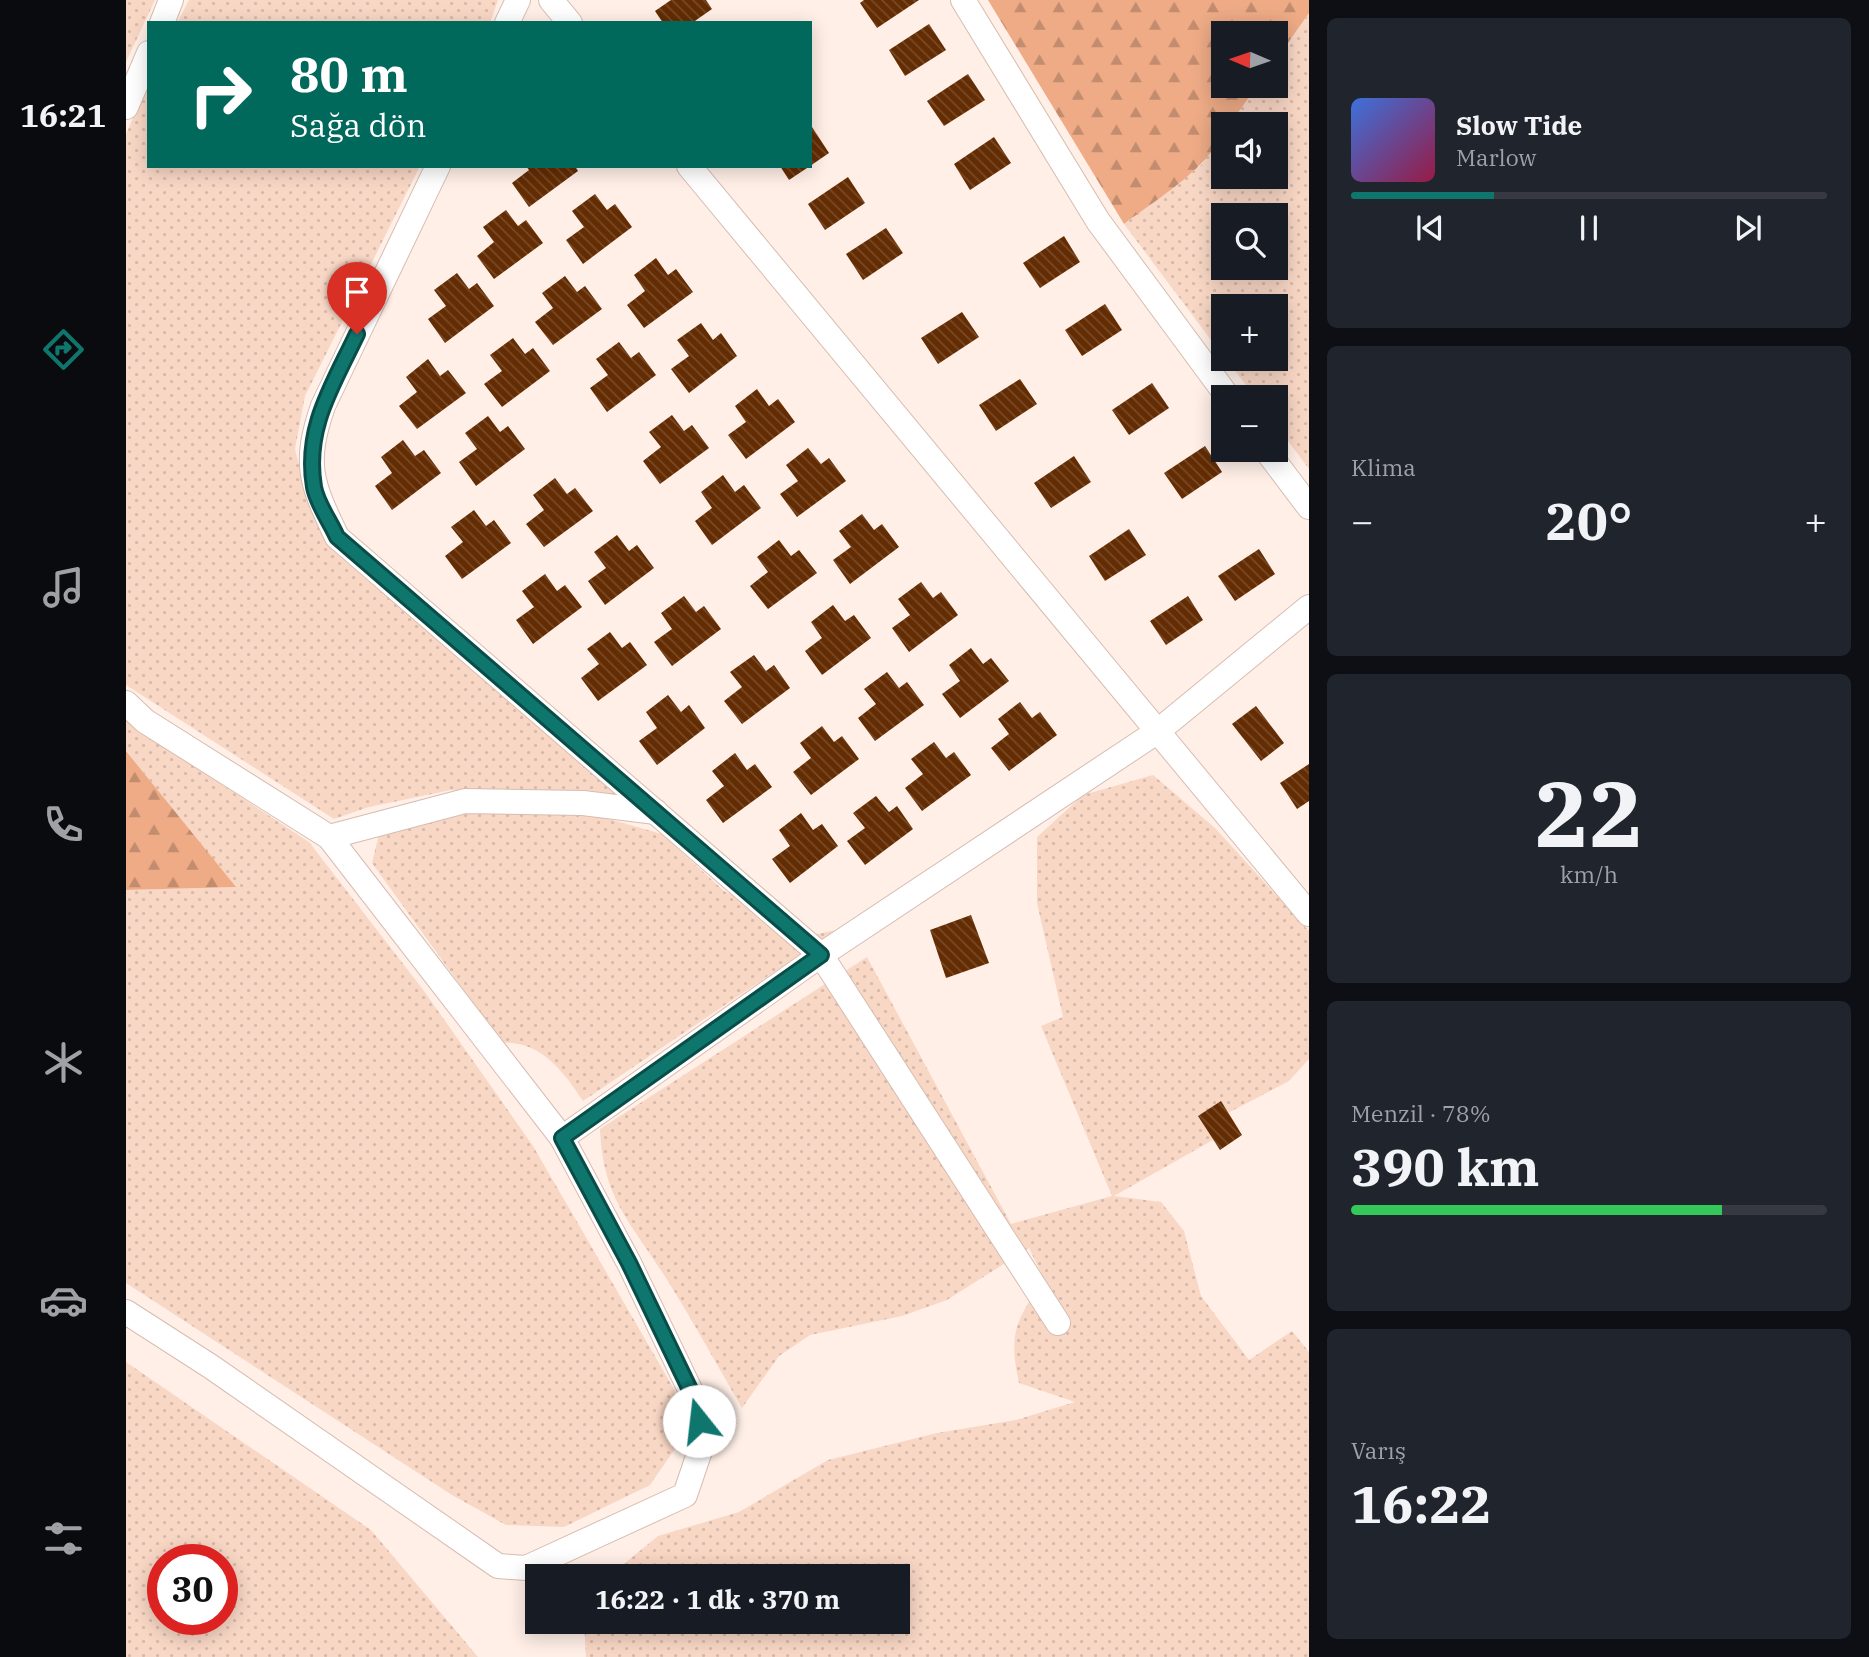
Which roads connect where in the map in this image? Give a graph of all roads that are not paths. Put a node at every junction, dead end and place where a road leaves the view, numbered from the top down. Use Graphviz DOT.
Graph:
graph roads {
  1 [pos="172,0"];
  2 [pos="518,0"];
  3 [pos="551,0"];
  4 [pos="963,0"];
  5 [pos="163,21"];
  6 [pos="508,21"];
  7 [pos="568,21"];
  8 [pos="147,58"];
  9 [pos="126,107"];
  10 [pos="437,168"];
  11 [pos="691,168"];
  12 [pos="1218,385"];
  13 [pos="1275,462"];
  14 [pos="1309,507"];
  15 [pos="1309,607"];
  16 [pos="126,703"];
  17 [pos="1158,731"];
  18 [pos="656,812"];
  19 [pos="329,837"];
  20 [pos="1309,914"];
  21 [pos="821,955"];
  22 [pos="562,1138"];
  23 [pos="126,1312"];
  24 [pos="1058,1323"];
  1 -- 5 [label="street"];
  2 -- 6 [label="street"];
  3 -- 7 [label="street"];
  4 -- 12 [label="street"];
  8 -- 9 [label="street"];
  10 -- 18 [label="street"];
  11 -- 17 [label="street"];
  13 -- 14 [label="street"];
  15 -- 17 [label="street"];
  16 -- 19 [label="street"];
  17 -- 20 [label="street"];
  17 -- 21 [label="street"];
  18 -- 19 [label="street"];
  18 -- 21 [label="street"];
  19 -- 22 [label="street"];
  21 -- 22 [label="street"];
  21 -- 24 [label="street"];
  22 -- 23 [label="street"];
}
